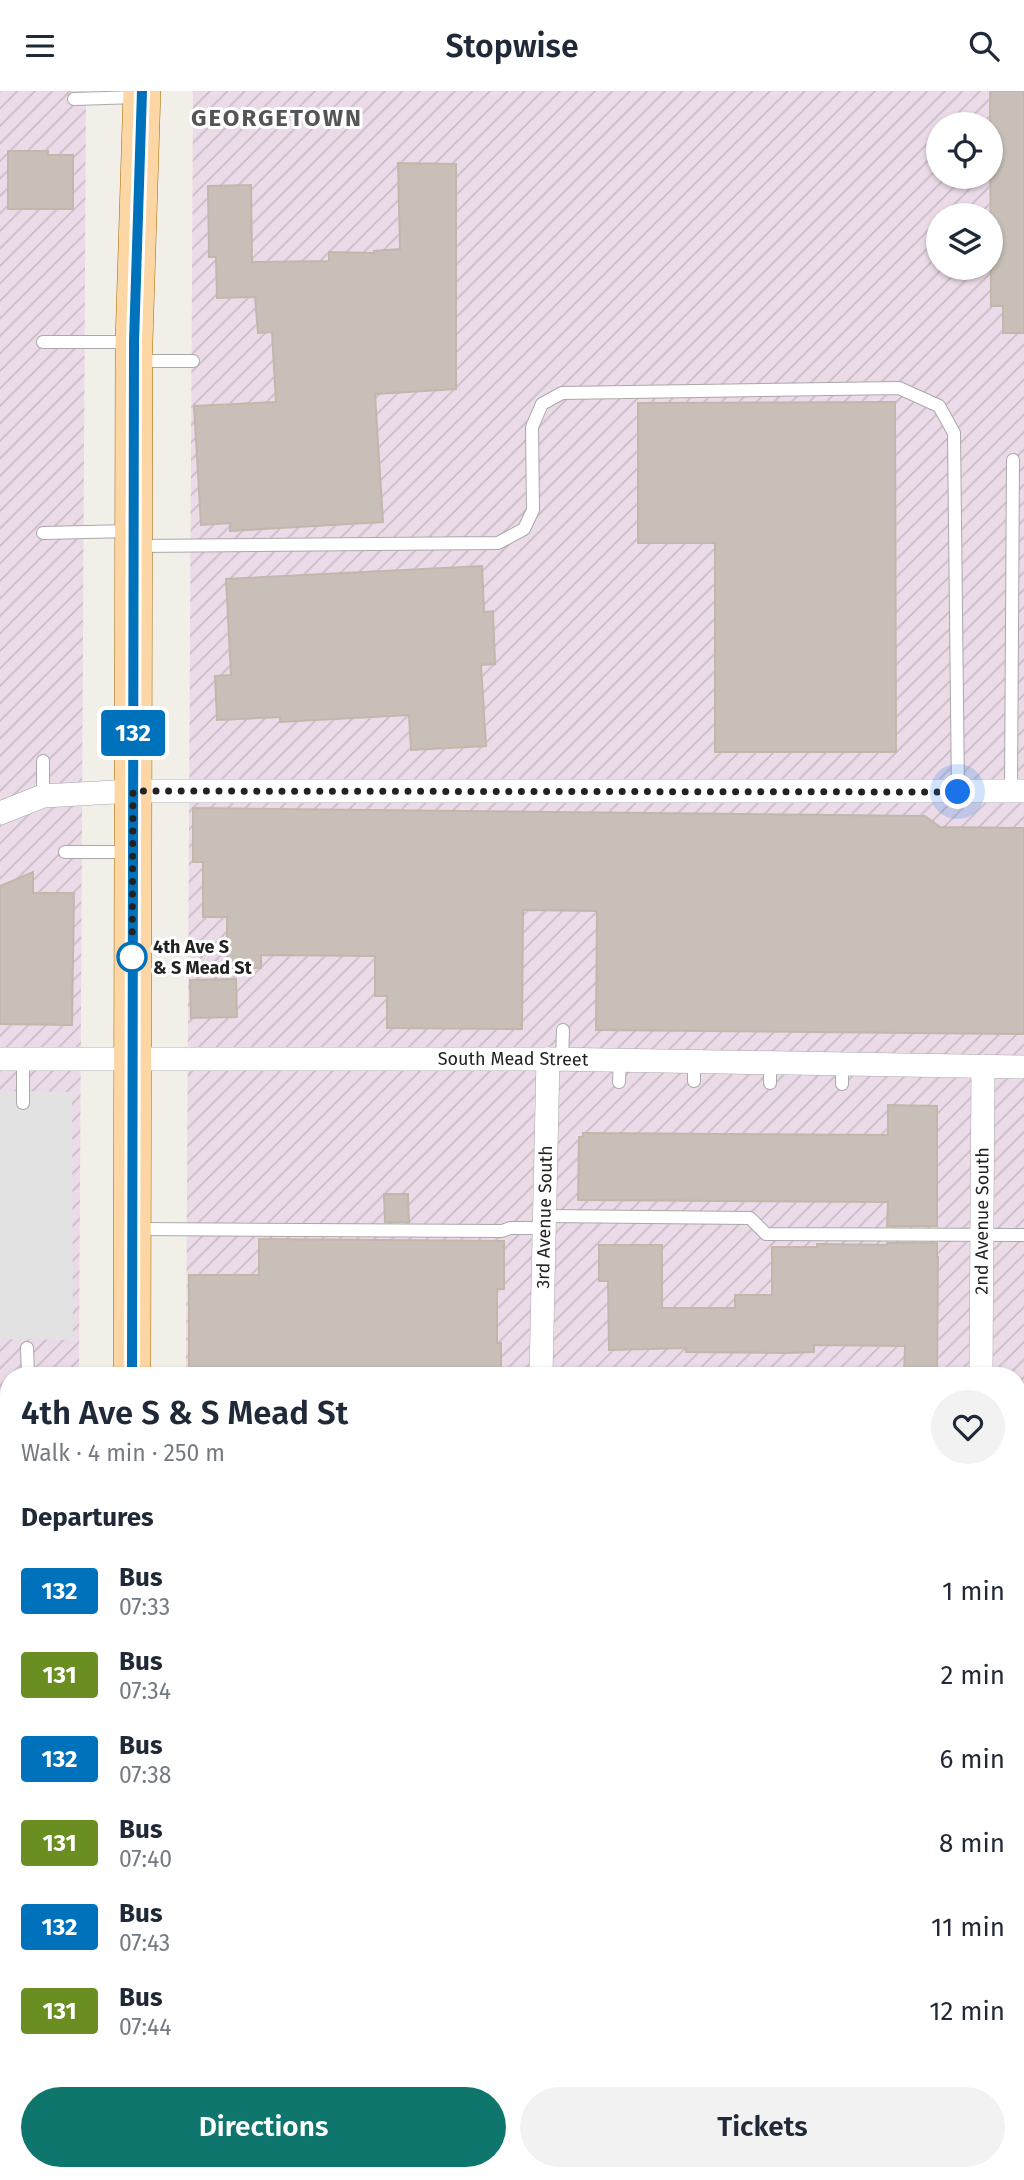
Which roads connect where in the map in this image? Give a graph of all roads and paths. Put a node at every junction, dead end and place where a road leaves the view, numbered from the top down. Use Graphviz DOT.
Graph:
graph roads {
  1 [pos="142,94"];
  2 [pos="74,99"];
  3 [pos="43,342"];
  4 [pos="134,352"];
  5 [pos="193,361"];
  6 [pos="1013,460"];
  7 [pos="43,533"];
  8 [pos="134,539"];
  9 [pos="43,761"];
  10 [pos="133,791"];
  11 [pos="1018,791"];
  12 [pos="958,792"];
  13 [pos="43,796"];
  14 [pos="0,813"];
  15 [pos="65,852"];
  16 [pos="132,852"];
  17 [pos="563,1030"];
  18 [pos="11,1059"];
  19 [pos="555,1059"];
  20 [pos="132,1060"];
  21 [pos="983,1066"];
  22 [pos="1024,1067"];
  23 [pos="23,1103"];
  24 [pos="545,1222"];
  25 [pos="132,1229"];
  26 [pos="982,1235"];
  27 [pos="1024,1235"];
  28 [pos="27,1349"];
  29 [pos="28,1367"];
  30 [pos="132,1367"];
  31 [pos="541,1367"];
  32 [pos="981,1367"];
  1 -- 2 [label="lane"];
  1 -- 4 [label="main road"];
  3 -- 4 [label="lane"];
  4 -- 5 [label="lane"];
  4 -- 8 [label="main road"];
  6 -- 11 [label="lane"];
  7 -- 8 [label="lane"];
  8 -- 10 [label="main road"];
  8 -- 12 [label="lane"];
  9 -- 13 [label="lane"];
  10 -- 12 [label="street"];
  10 -- 13 [label="street"];
  10 -- 16 [label="main road"];
  11 -- 12 [label="street"];
  13 -- 14 [label="street"];
  15 -- 16 [label="lane"];
  16 -- 20 [label="main road"];
  17 -- 19 [label="lane"];
  18 -- 20 [label="street, South Mead Street"];
  18 -- 23 [label="lane"];
  19 -- 20 [label="street, South Mead Street"];
  19 -- 21 [label="street, South Mead Street"];
  19 -- 24 [label="street, 3rd Avenue South"];
  20 -- 25 [label="main road"];
  21 -- 22 [label="street, South Mead Street"];
  21 -- 26 [label="street, 2nd Avenue South"];
  24 -- 25 [label="lane"];
  24 -- 26 [label="lane"];
  24 -- 31 [label="street, 3rd Avenue South"];
  25 -- 30 [label="main road"];
  26 -- 27 [label="lane"];
  26 -- 32 [label="street, 2nd Avenue South"];
  28 -- 29 [label="lane"];
}
